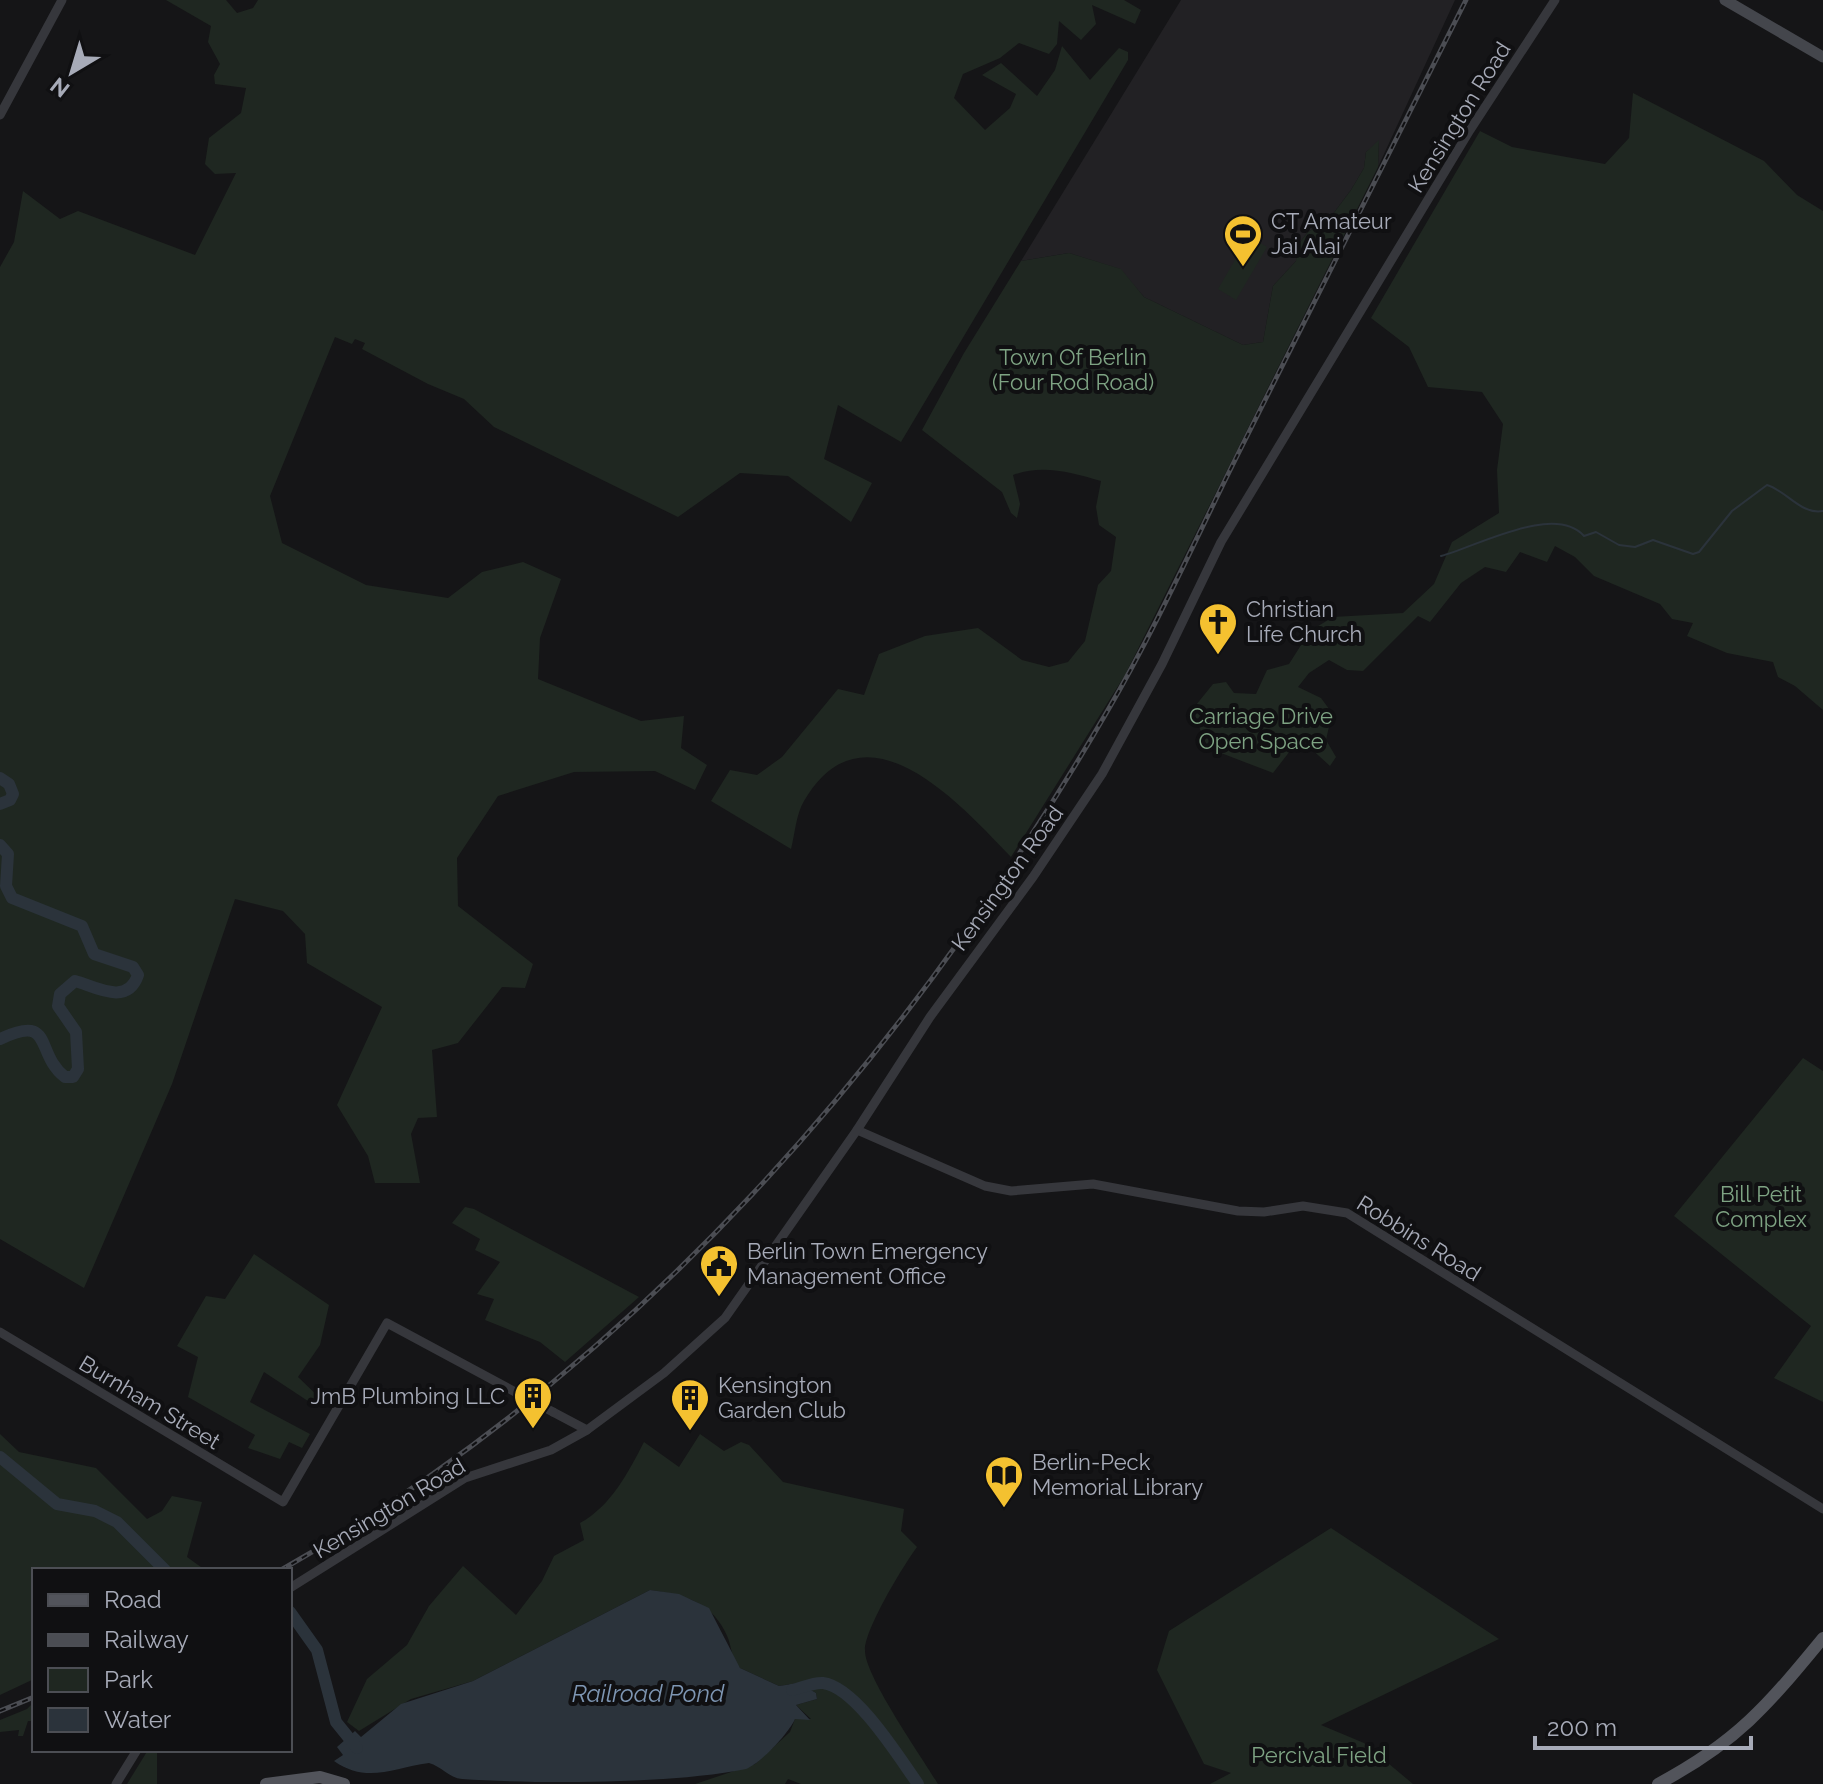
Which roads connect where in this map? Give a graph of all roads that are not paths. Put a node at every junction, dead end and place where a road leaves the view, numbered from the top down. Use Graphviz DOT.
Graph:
graph roads {
  1 [pos="62,0"];
  2 [pos="1555,0"];
  3 [pos="1725,0"];
  4 [pos="1823,57"];
  5 [pos="0,115"];
  6 [pos="857,1130"];
  7 [pos="0,1332"];
  8 [pos="587,1430"];
  9 [pos="1823,1509"];
  10 [pos="292,1587"];
  11 [pos="1823,1638"];
  12 [pos="136,1752"];
  13 [pos="116,1784"];
  14 [pos="266,1784"];
  15 [pos="344,1784"];
  16 [pos="1658,1784"];
  1 -- 5 [label="street"];
  2 -- 6 [label="street, Kensington Road"];
  3 -- 4 [label="main road"];
  6 -- 8 [label="street, Kensington Road"];
  6 -- 9 [label="street, Robbins Road"];
  7 -- 8 [label="street, Burnham Street, bridge"];
  8 -- 10 [label="street, Kensington Road"];
  11 -- 16 [label="main road"];
  12 -- 13 [label="street"];
  14 -- 15 [label="main road"];
}
